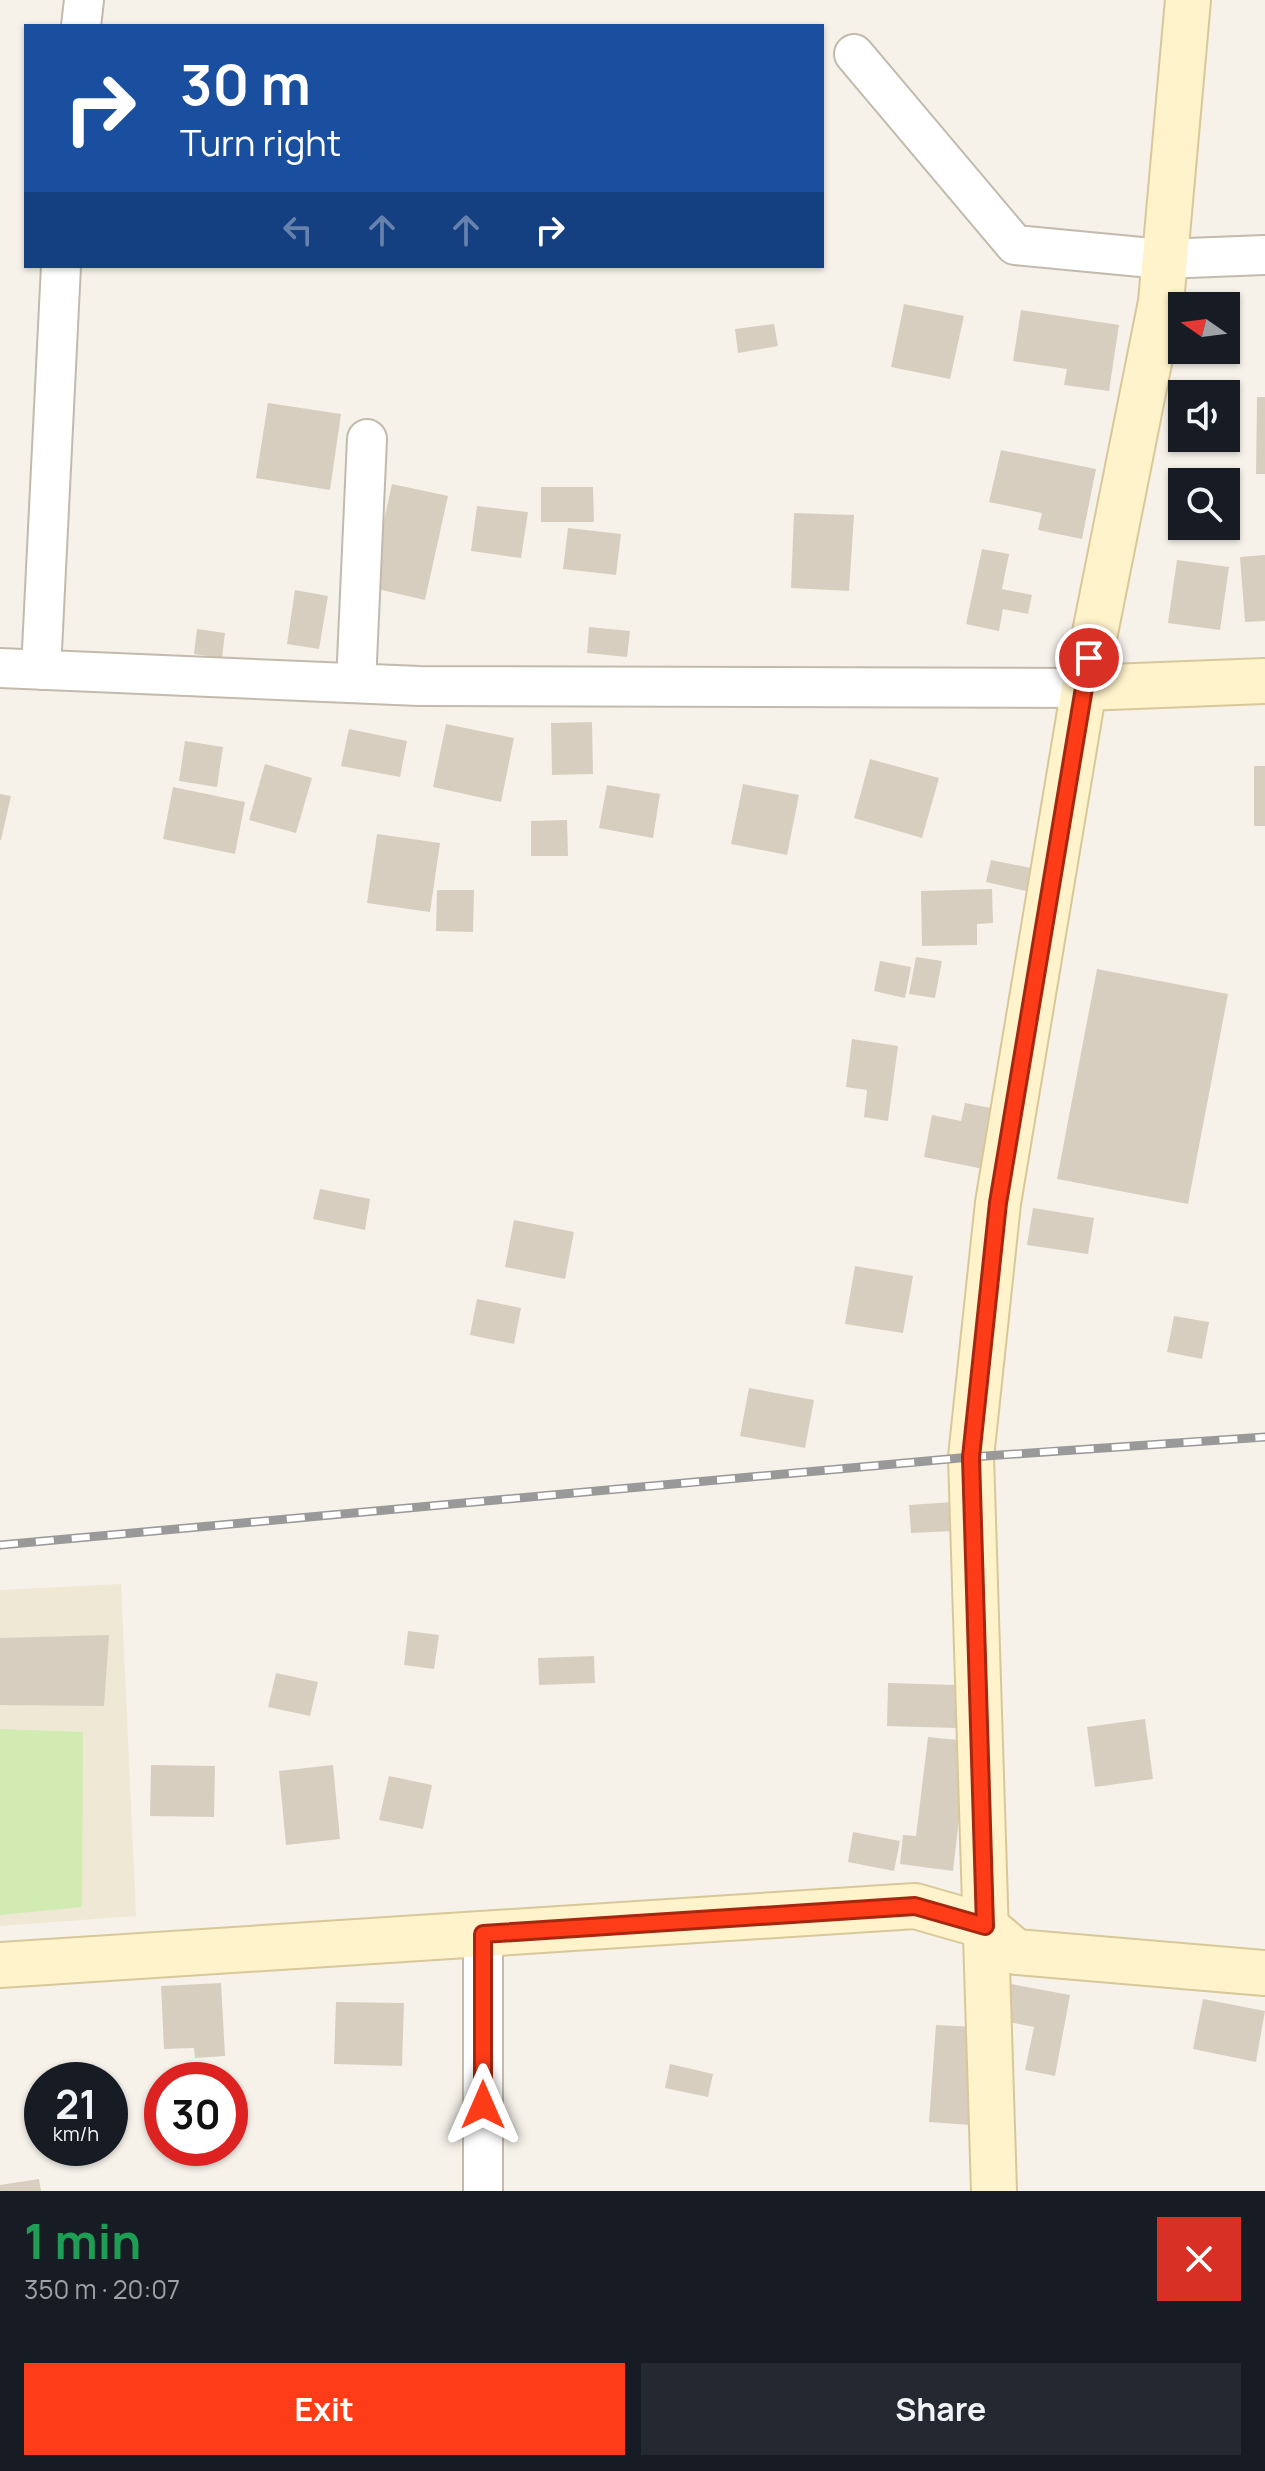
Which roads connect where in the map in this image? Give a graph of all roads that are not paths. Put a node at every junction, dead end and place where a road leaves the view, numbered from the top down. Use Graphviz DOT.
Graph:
graph roads {
  1 [pos="84,0"];
  2 [pos="1188,0"];
  3 [pos="81,24"];
  4 [pos="854,54"];
  5 [pos="1265,255"];
  6 [pos="1162,259"];
  7 [pos="61,268"];
  8 [pos="367,439"];
  9 [pos="0,668"];
  10 [pos="41,670"];
  11 [pos="1265,681"];
  12 [pos="356,683"];
  13 [pos="1084,688"];
  14 [pos="985,1926"];
  15 [pos="483,1934"];
  16 [pos="0,1965"];
  17 [pos="1265,1973"];
  18 [pos="483,2191"];
  19 [pos="994,2191"];
  1 -- 3 [label="street"];
  2 -- 6 [label="street"];
  4 -- 6 [label="street"];
  5 -- 6 [label="street"];
  6 -- 13 [label="street"];
  7 -- 10 [label="street"];
  8 -- 12 [label="street"];
  9 -- 10 [label="street"];
  10 -- 12 [label="street"];
  11 -- 13 [label="street"];
  12 -- 13 [label="street"];
  13 -- 14 [label="street"];
  14 -- 15 [label="street"];
  14 -- 17 [label="street"];
  14 -- 19 [label="street"];
  15 -- 16 [label="street"];
  15 -- 18 [label="street"];
}
